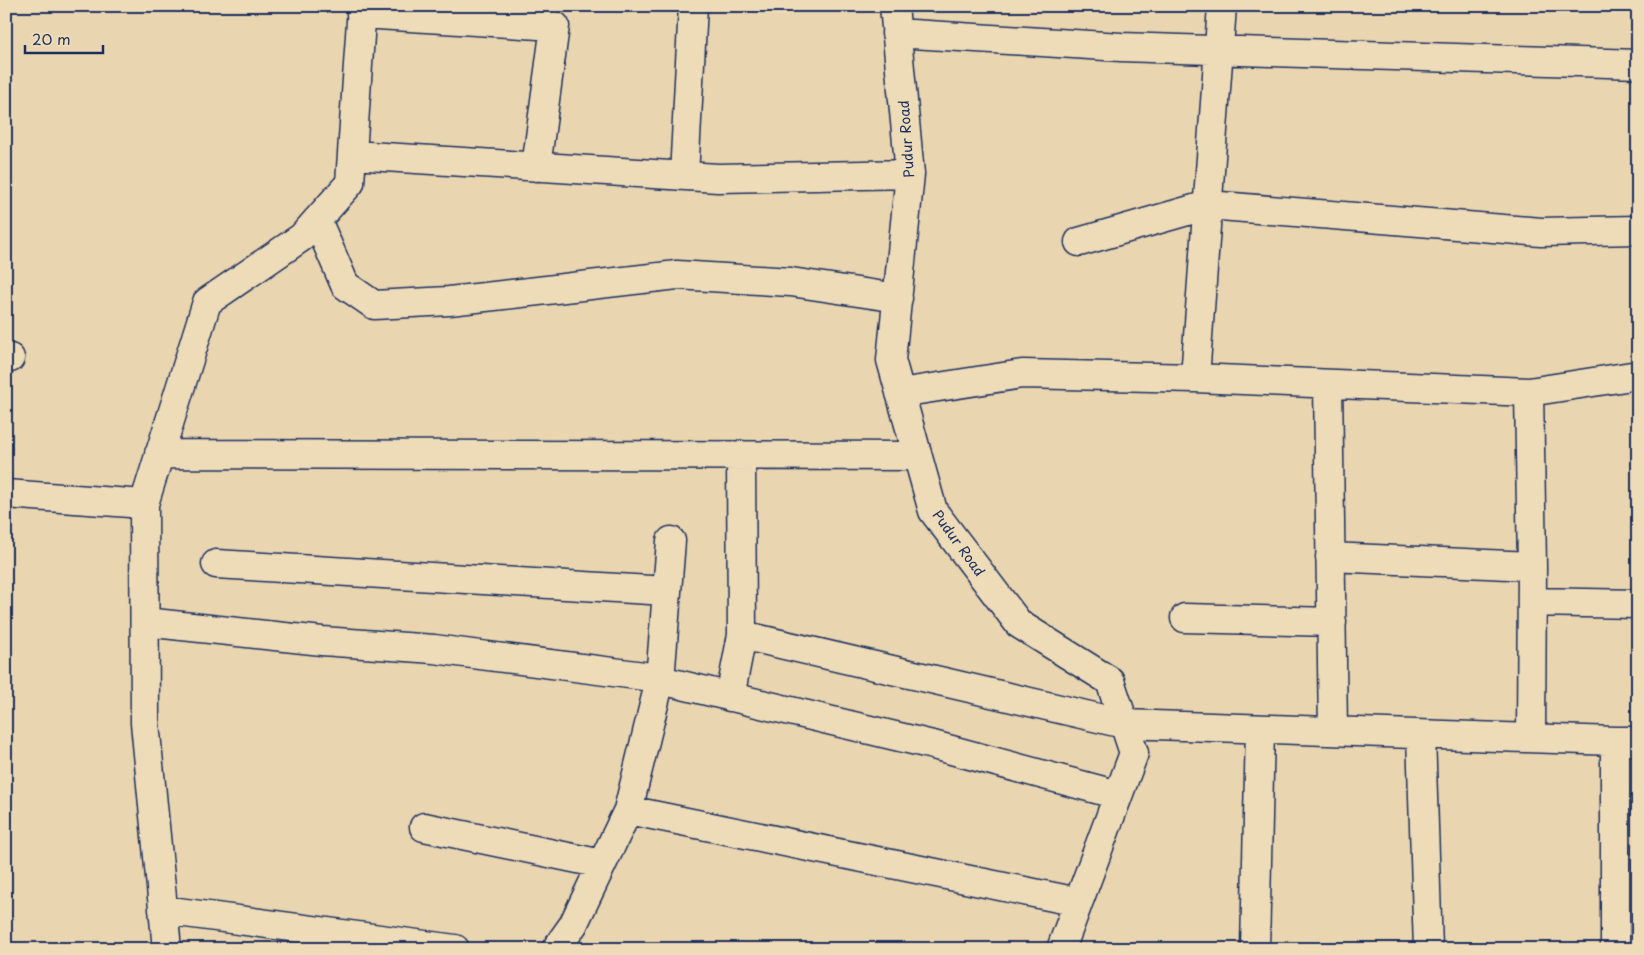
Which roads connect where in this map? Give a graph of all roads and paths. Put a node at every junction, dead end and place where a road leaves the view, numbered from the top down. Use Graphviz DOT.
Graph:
graph roads {
  1 [pos="693,6"];
  2 [pos="894,6"];
  3 [pos="1222,6"];
  4 [pos="361,10"];
  5 [pos="896,33"];
  6 [pos="1219,51"];
  7 [pos="1638,64"];
  8 [pos="352,155"];
  9 [pos="536,166"];
  10 [pos="910,174"];
  11 [pos="684,176"];
  12 [pos="1208,205"];
  13 [pos="317,220"];
  14 [pos="1638,230"];
  15 [pos="1079,242"];
  16 [pos="898,298"];
  17 [pos="1638,375"];
  18 [pos="1195,378"];
  19 [pos="1328,384"];
  20 [pos="1529,392"];
  21 [pos="900,393"];
  22 [pos="159,454"];
  23 [pos="741,456"];
  24 [pos="917,456"];
  25 [pos="6,494"];
  26 [pos="144,504"];
  27 [pos="671,540"];
  28 [pos="1330,557"];
  29 [pos="216,564"];
  30 [pos="1532,566"];
  31 [pos="667,591"];
  32 [pos="1532,602"];
  33 [pos="1638,604"];
  34 [pos="1185,618"];
  35 [pos="145,622"];
  36 [pos="1332,622"];
  37 [pos="742,635"];
  38 [pos="660,680"];
  39 [pos="730,697"];
  40 [pos="1124,724"];
  41 [pos="1260,729"];
  42 [pos="1333,732"];
  43 [pos="1421,735"];
  44 [pos="1531,738"];
  45 [pos="1626,741"];
  46 [pos="1118,795"];
  47 [pos="628,810"];
  48 [pos="424,827"];
  49 [pos="602,864"];
  50 [pos="1078,902"];
  51 [pos="163,910"];
  52 [pos="167,949"];
  53 [pos="456,949"];
  54 [pos="556,949"];
  55 [pos="1061,949"];
  56 [pos="1255,949"];
  57 [pos="1428,949"];
  58 [pos="1615,949"];
  1 -- 11 [label="street"];
  2 -- 5 [label="street, Pudur Road"];
  3 -- 6 [label="street"];
  4 -- 8 [label="street"];
  4 -- 9 [label="street"];
  5 -- 6 [label="street"];
  5 -- 10 [label="street, Pudur Road"];
  6 -- 7 [label="street"];
  6 -- 12 [label="street"];
  8 -- 9 [label="street"];
  8 -- 13 [label="street"];
  9 -- 11 [label="street"];
  10 -- 11 [label="street"];
  10 -- 16 [label="street, Pudur Road"];
  12 -- 14 [label="street"];
  12 -- 15 [label="street"];
  12 -- 18 [label="street"];
  13 -- 16 [label="street"];
  13 -- 22 [label="street"];
  16 -- 21 [label="street, Pudur Road"];
  17 -- 20 [label="street"];
  18 -- 19 [label="street"];
  18 -- 21 [label="street"];
  19 -- 20 [label="street"];
  19 -- 28 [label="street"];
  20 -- 30 [label="street"];
  21 -- 24 [label="street, Pudur Road"];
  22 -- 23 [label="street"];
  22 -- 26 [label="street"];
  23 -- 24 [label="street"];
  23 -- 37 [label="street"];
  24 -- 40 [label="street, Pudur Road"];
  25 -- 26 [label="street"];
  26 -- 35 [label="street"];
  27 -- 31 [label="street"];
  28 -- 30 [label="street"];
  28 -- 36 [label="street"];
  29 -- 31 [label="street"];
  30 -- 32 [label="street"];
  31 -- 38 [label="street"];
  32 -- 33 [label="street"];
  32 -- 44 [label="street"];
  34 -- 36 [label="street"];
  35 -- 38 [label="street"];
  35 -- 51 [label="street"];
  36 -- 42 [label="street"];
  37 -- 39 [label="street"];
  37 -- 40 [label="street"];
  38 -- 39 [label="street"];
  38 -- 47 [label="street"];
  39 -- 46 [label="street"];
  40 -- 41 [label="street"];
  40 -- 46 [label="street, Pudur Road"];
  41 -- 42 [label="street"];
  41 -- 56 [label="street"];
  42 -- 43 [label="street"];
  43 -- 44 [label="street"];
  43 -- 57 [label="street"];
  44 -- 45 [label="street"];
  45 -- 58 [label="street"];
  46 -- 50 [label="street, Pudur Road"];
  47 -- 49 [label="street"];
  47 -- 50 [label="street"];
  48 -- 49 [label="street"];
  49 -- 54 [label="street"];
  50 -- 55 [label="street, Pudur Road"];
  51 -- 52 [label="street"];
  51 -- 53 [label="street"];
}
